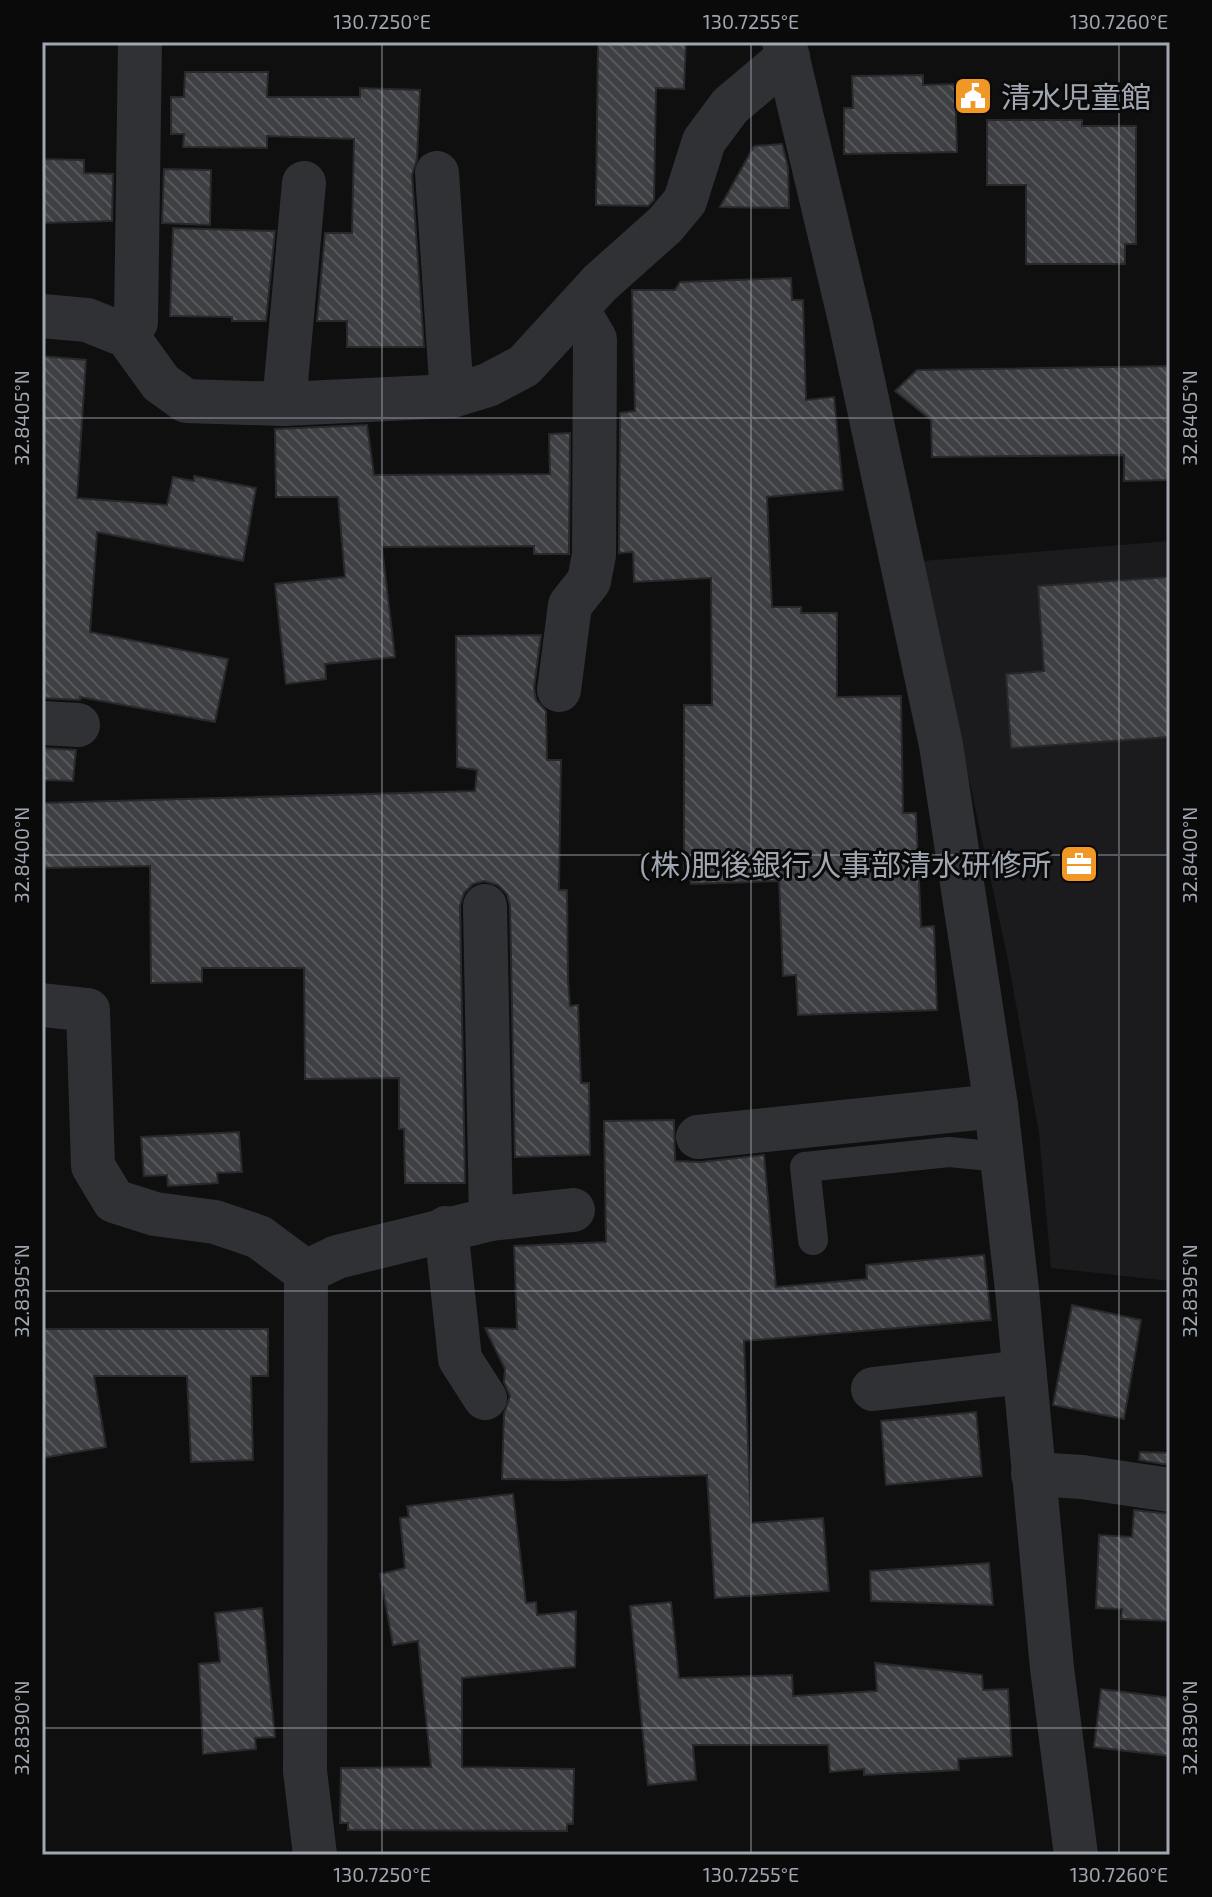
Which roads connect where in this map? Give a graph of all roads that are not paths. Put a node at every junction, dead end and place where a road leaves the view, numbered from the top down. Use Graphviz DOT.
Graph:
graph roads {
  1 [pos="140,42"];
  2 [pos="786,49"];
  3 [pos="437,173"];
  4 [pos="304,183"];
  5 [pos="577,309"];
  6 [pos="42,316"];
  7 [pos="127,336"];
  8 [pos="452,396"];
  9 [pos="284,404"];
  10 [pos="559,690"];
  11 [pos="485,906"];
  12 [pos="42,1005"];
  13 [pos="996,1106"];
  14 [pos="698,1137"];
  15 [pos="1002,1157"];
  16 [pos="573,1210"];
  17 [pos="491,1219"];
  18 [pos="446,1228"];
  19 [pos="813,1240"];
  20 [pos="306,1272"];
  21 [pos="1023,1372"];
  22 [pos="873,1389"];
  23 [pos="485,1398"];
  24 [pos="1033,1474"];
  25 [pos="1170,1490"];
  26 [pos="315,1855"];
  27 [pos="1076,1855"];
  1 -- 7 [label="street"];
  2 -- 5 [label="street"];
  2 -- 13 [label="street"];
  3 -- 8 [label="street"];
  4 -- 9 [label="street"];
  5 -- 8 [label="street"];
  5 -- 10 [label="street"];
  6 -- 7 [label="street"];
  7 -- 9 [label="street"];
  8 -- 9 [label="street"];
  11 -- 17 [label="street"];
  12 -- 20 [label="street"];
  13 -- 14 [label="street"];
  13 -- 15 [label="street"];
  15 -- 19 [label="lane"];
  15 -- 21 [label="street"];
  16 -- 17 [label="street"];
  17 -- 18 [label="street"];
  18 -- 20 [label="street"];
  18 -- 23 [label="street"];
  20 -- 26 [label="street"];
  21 -- 22 [label="street"];
  21 -- 24 [label="street"];
  24 -- 25 [label="street"];
  24 -- 27 [label="street"];
}
